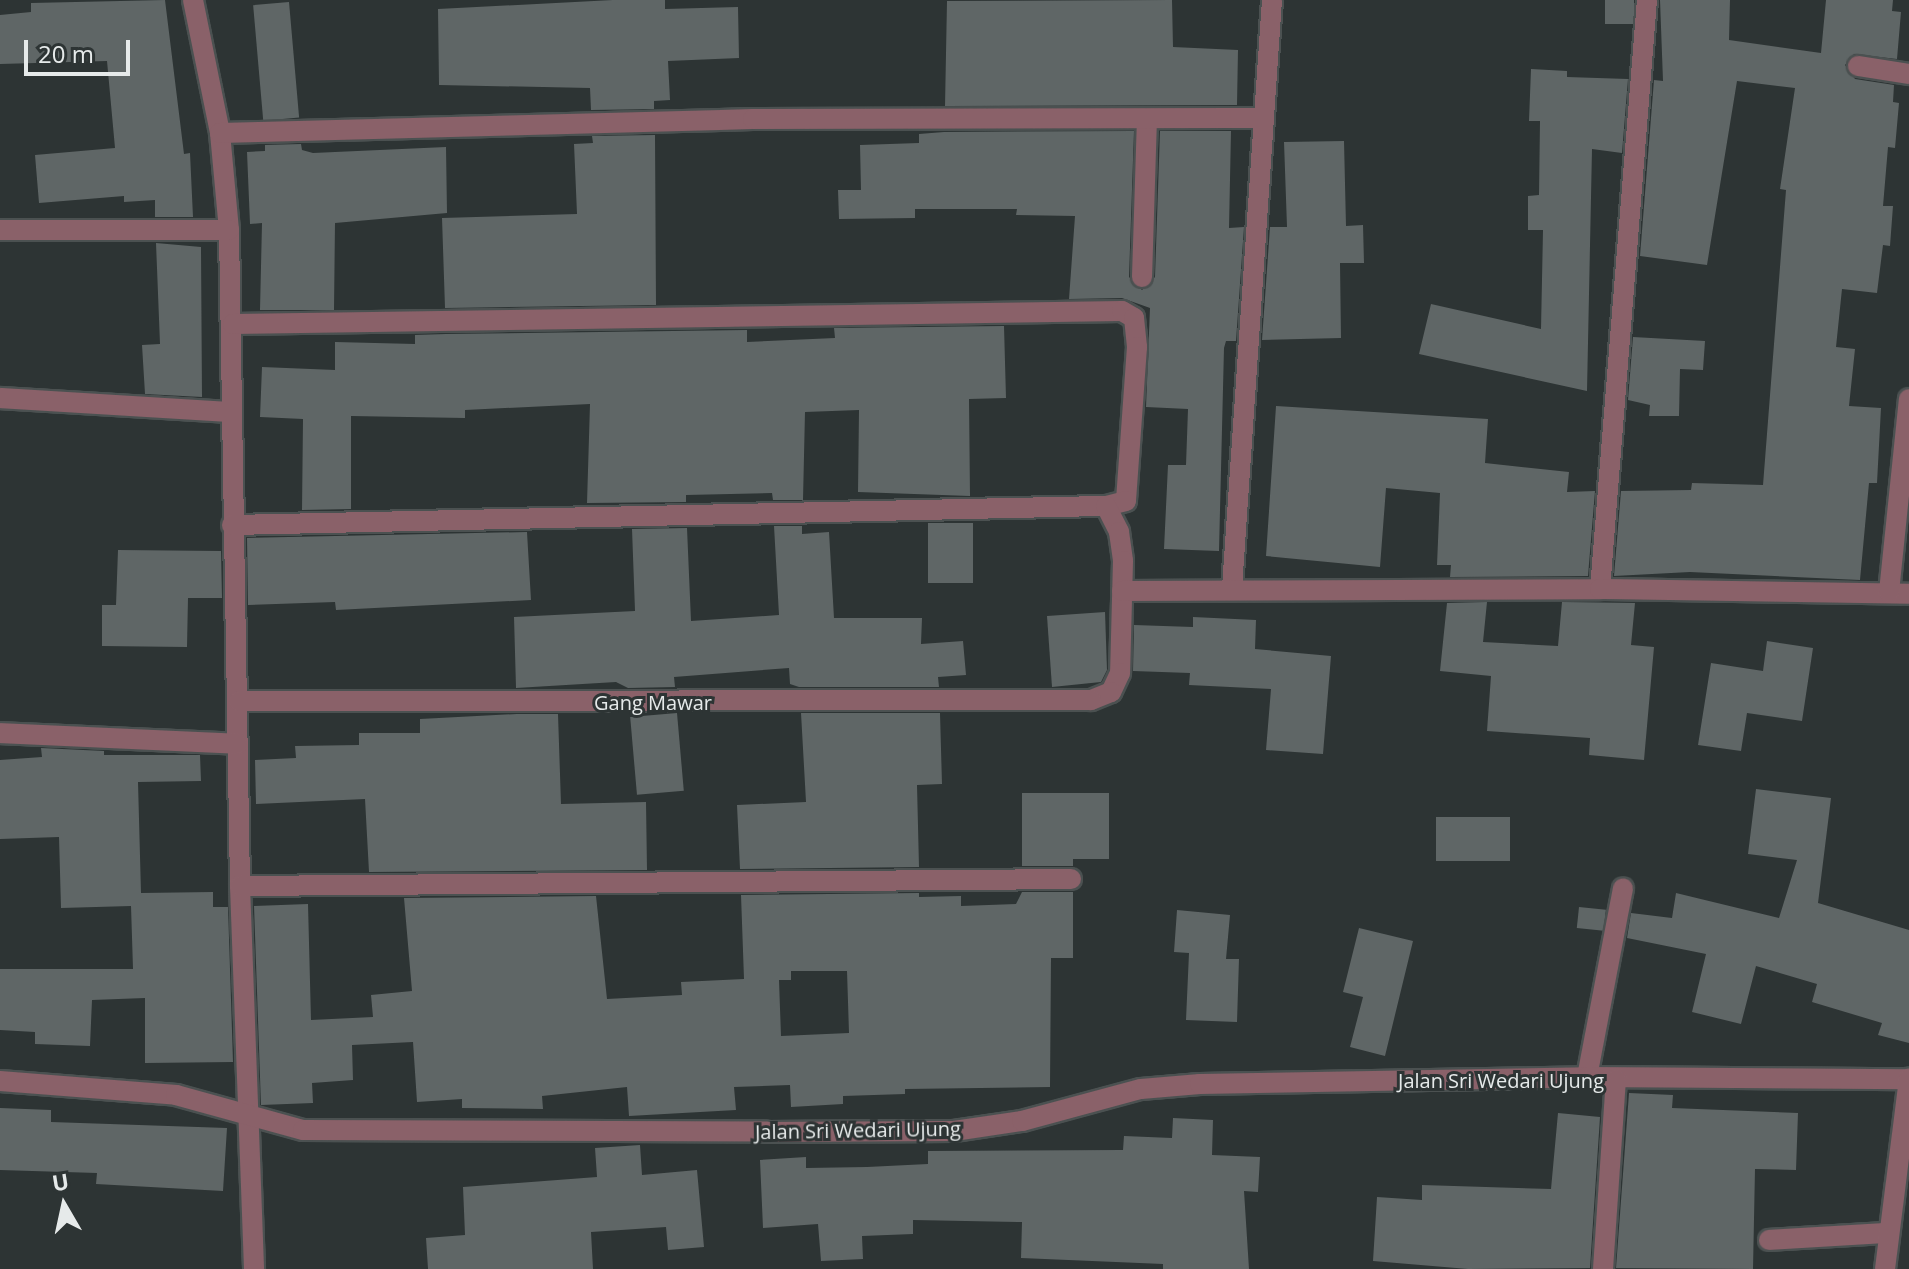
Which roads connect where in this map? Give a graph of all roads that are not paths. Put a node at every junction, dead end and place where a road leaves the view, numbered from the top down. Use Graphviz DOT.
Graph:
graph roads {
  1 [pos="193,0"];
  2 [pos="1272,0"];
  3 [pos="1647,0"];
  4 [pos="1858,66"];
  5 [pos="1909,74"];
  6 [pos="1262,118"];
  7 [pos="1147,119"];
  8 [pos="220,133"];
  9 [pos="0,230"];
  10 [pos="229,230"];
  11 [pos="1142,277"];
  12 [pos="233,324"];
  13 [pos="0,398"];
  14 [pos="1909,399"];
  15 [pos="232,412"];
  16 [pos="1106,506"];
  17 [pos="232,525"];
  18 [pos="1232,588"];
  19 [pos="1600,589"];
  20 [pos="1122,591"];
  21 [pos="1899,593"];
  22 [pos="239,701"];
  23 [pos="0,733"];
  24 [pos="238,744"];
  25 [pos="1071,879"];
  26 [pos="240,886"];
  27 [pos="1623,888"];
  28 [pos="1587,1077"];
  29 [pos="1616,1079"];
  30 [pos="1909,1079"];
  31 [pos="0,1081"];
  32 [pos="251,1114"];
  33 [pos="1888,1233"];
  34 [pos="1769,1240"];
  35 [pos="254,1269"];
  36 [pos="1603,1269"];
  37 [pos="1885,1269"];
  1 -- 8 [label="street"];
  2 -- 6 [label="street"];
  3 -- 19 [label="street"];
  4 -- 5 [label="street"];
  6 -- 7 [label="street"];
  6 -- 18 [label="street"];
  7 -- 8 [label="street"];
  7 -- 11 [label="street"];
  8 -- 10 [label="street"];
  9 -- 10 [label="street"];
  10 -- 12 [label="street"];
  12 -- 15 [label="street"];
  12 -- 16 [label="street"];
  13 -- 15 [label="street"];
  14 -- 21 [label="street"];
  15 -- 17 [label="street"];
  16 -- 17 [label="street"];
  16 -- 20 [label="street, Gang Mawar"];
  17 -- 22 [label="street"];
  18 -- 19 [label="street"];
  18 -- 20 [label="street"];
  19 -- 21 [label="street"];
  20 -- 22 [label="street, Gang Mawar"];
  22 -- 24 [label="street"];
  23 -- 24 [label="street"];
  24 -- 26 [label="street"];
  25 -- 26 [label="street"];
  26 -- 32 [label="street"];
  27 -- 28 [label="street"];
  28 -- 29 [label="street, Jalan Sri Wedari Ujung"];
  28 -- 32 [label="street, Jalan Sri Wedari Ujung"];
  29 -- 30 [label="street, Jalan Sri Wedari Ujung"];
  29 -- 36 [label="street"];
  30 -- 33 [label="street"];
  31 -- 32 [label="street, Jalan Sri Wedari Ujung"];
  32 -- 35 [label="street"];
  33 -- 34 [label="street"];
  33 -- 37 [label="street"];
}
